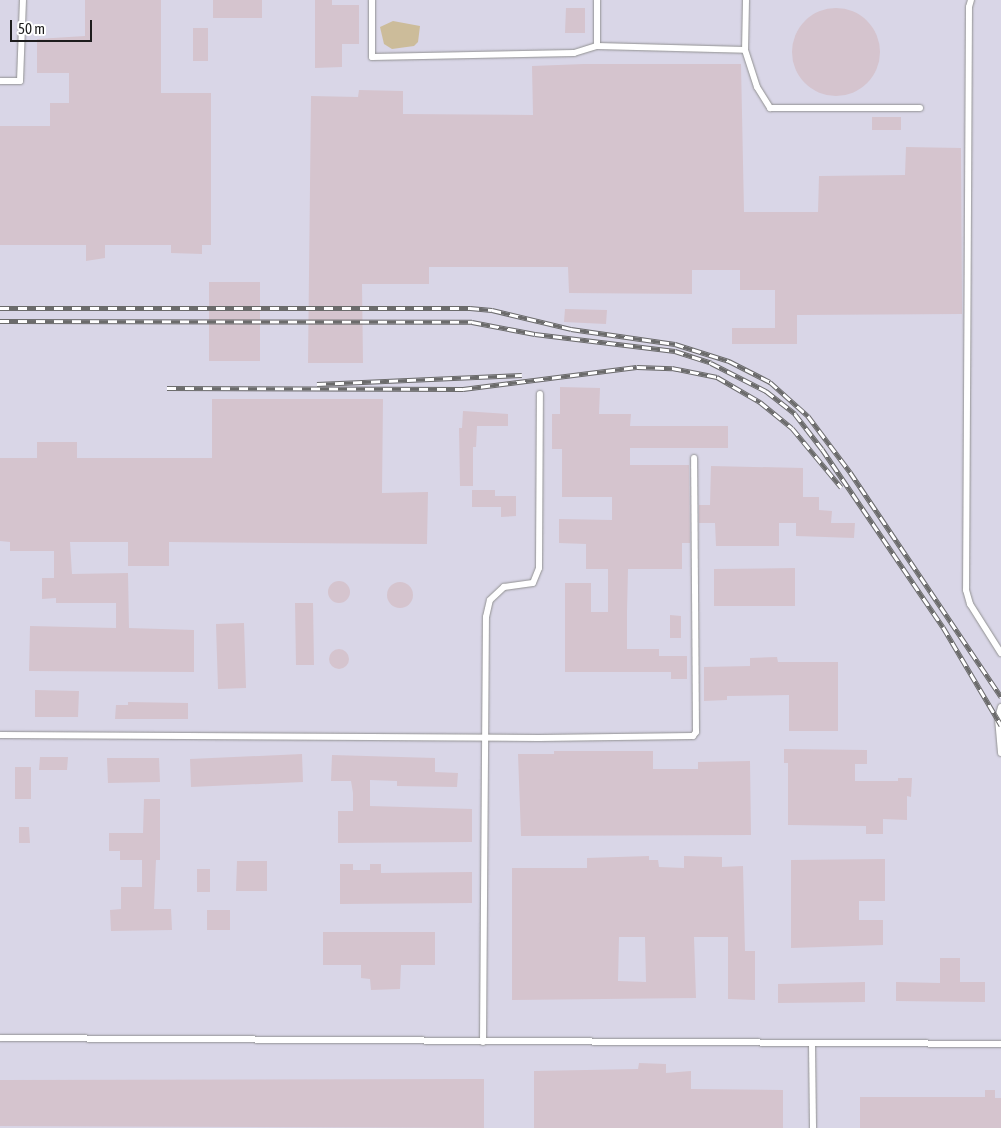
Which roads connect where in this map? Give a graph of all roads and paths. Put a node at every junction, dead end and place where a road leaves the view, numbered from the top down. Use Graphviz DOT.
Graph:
graph roads {
  1 [pos="23,0"];
  2 [pos="372,0"];
  3 [pos="597,0"];
  4 [pos="746,0"];
  5 [pos="972,0"];
  6 [pos="597,46"];
  7 [pos="746,50"];
  8 [pos="0,81"];
  9 [pos="920,108"];
  10 [pos="540,394"];
  11 [pos="694,458"];
  12 [pos="1001,654"];
  13 [pos="1001,707"];
  14 [pos="0,735"];
  15 [pos="485,737"];
  16 [pos="1001,753"];
  17 [pos="0,1038"];
  18 [pos="483,1042"];
  19 [pos="812,1044"];
  20 [pos="1001,1044"];
  21 [pos="813,1128"];
  1 -- 8 [label="lane"];
  2 -- 6 [label="lane"];
  3 -- 6 [label="lane"];
  4 -- 7 [label="lane"];
  5 -- 12 [label="lane"];
  6 -- 7 [label="lane"];
  7 -- 9 [label="lane"];
  10 -- 15 [label="lane"];
  11 -- 15 [label="lane"];
  13 -- 16 [label="lane"];
  14 -- 15 [label="lane"];
  15 -- 18 [label="lane"];
  17 -- 18 [label="lane"];
  18 -- 19 [label="lane"];
  19 -- 20 [label="lane"];
  19 -- 21 [label="lane"];
}
